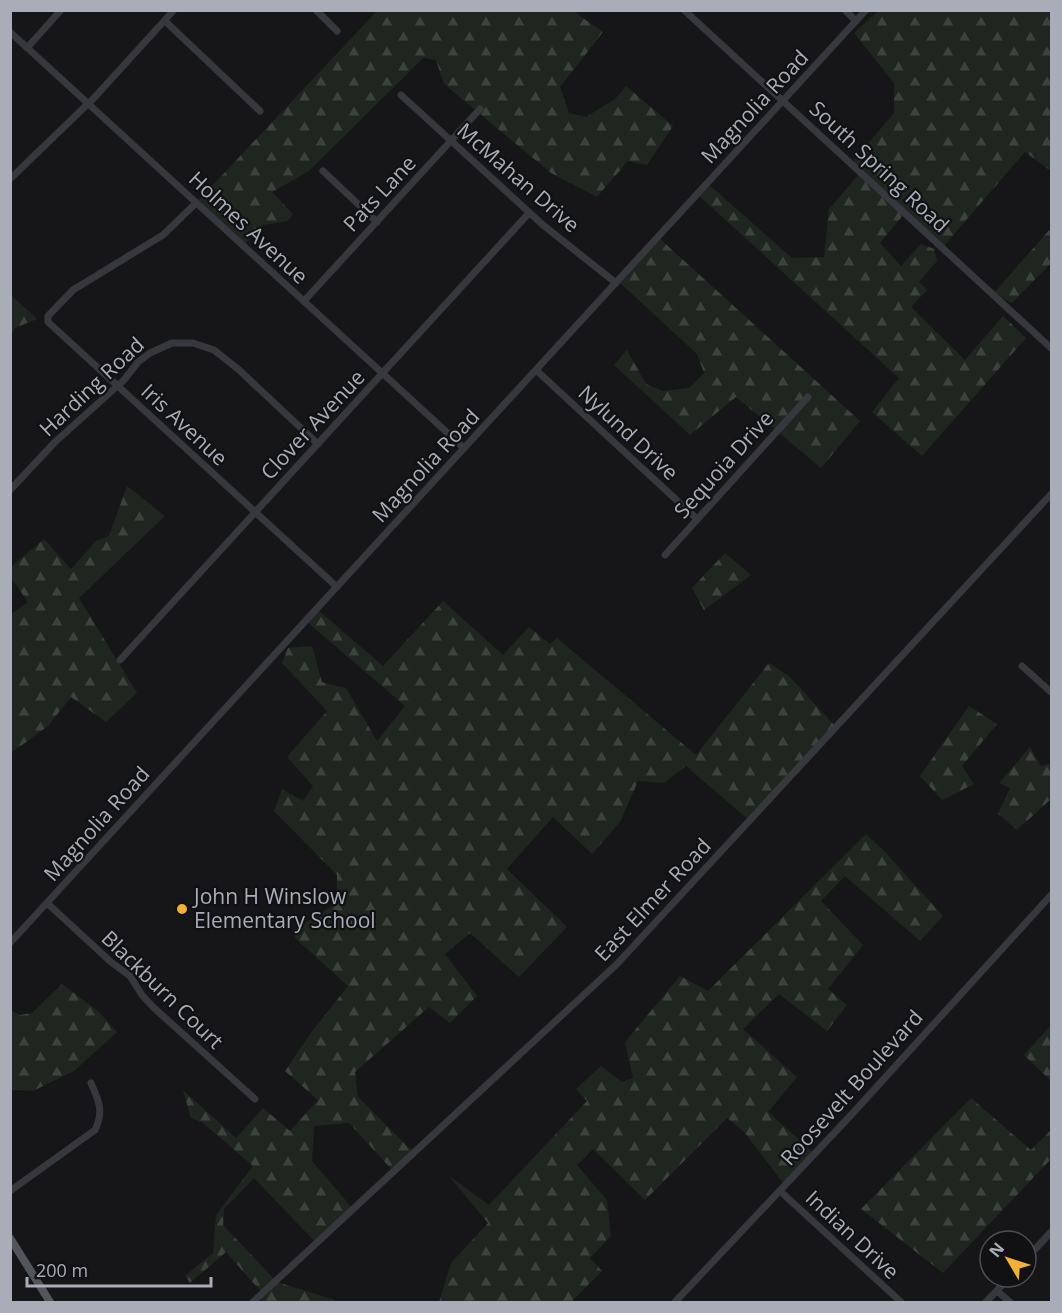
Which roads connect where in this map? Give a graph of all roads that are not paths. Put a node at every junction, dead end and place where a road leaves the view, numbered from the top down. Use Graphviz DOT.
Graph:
graph roads {
  1 [pos="61,10"];
  2 [pos="174,10"];
  3 [pos="316,10"];
  4 [pos="684,10"];
  5 [pos="845,10"];
  6 [pos="866,10"];
  7 [pos="165,21"];
  8 [pos="856,21"];
  9 [pos="337,31"];
  10 [pos="10,32"];
  11 [pos="27,48"];
  12 [pos="400,95"];
  13 [pos="783,101"];
  14 [pos="88,104"];
  15 [pos="480,109"];
  16 [pos="260,111"];
  17 [pos="451,141"];
  18 [pos="323,171"];
  19 [pos="10,180"];
  20 [pos="196,203"];
  21 [pos="529,213"];
  22 [pos="377,222"];
  23 [pos="616,283"];
  24 [pos="304,301"];
  25 [pos="1052,349"];
  26 [pos="536,370"];
  27 [pos="382,374"];
  28 [pos="117,386"];
  29 [pos="808,397"];
  30 [pos="318,444"];
  31 [pos="464,448"];
  32 [pos="10,490"];
  33 [pos="1052,493"];
  34 [pos="255,513"];
  35 [pos="697,519"];
  36 [pos="665,555"];
  37 [pos="337,587"];
  38 [pos="120,660"];
  39 [pos="1022,666"];
  40 [pos="1052,693"];
  41 [pos="1052,894"];
  42 [pos="47,903"];
  43 [pos="10,943"];
  44 [pos="91,1083"];
  45 [pos="255,1099"];
  46 [pos="10,1191"];
  47 [pos="780,1191"];
  48 [pos="1052,1231"];
  49 [pos="10,1238"];
  50 [pos="1038,1246"];
  51 [pos="997,1291"];
  52 [pos="50,1302"];
  53 [pos="253,1302"];
  54 [pos="675,1302"];
  55 [pos="901,1302"];
  56 [pos="986,1302"];
  57 [pos="1010,1302"];
  1 -- 11 [label="street"];
  2 -- 7 [label="street"];
  3 -- 9 [label="street"];
  4 -- 13 [label="street, South Spring Road"];
  5 -- 8 [label="street"];
  6 -- 8 [label="street, Magnolia Road"];
  7 -- 14 [label="street"];
  7 -- 16 [label="street"];
  8 -- 13 [label="street, Magnolia Road"];
  10 -- 11 [label="street, Holmes Avenue"];
  11 -- 14 [label="street, Holmes Avenue"];
  12 -- 17 [label="street, McMahan Drive"];
  13 -- 23 [label="street, Magnolia Road"];
  13 -- 25 [label="street, South Spring Road"];
  14 -- 19 [label="street"];
  14 -- 20 [label="street, Holmes Avenue"];
  15 -- 17 [label="street, Pats Lane"];
  17 -- 21 [label="street, McMahan Drive"];
  17 -- 22 [label="street, Pats Lane"];
  18 -- 22 [label="street"];
  20 -- 24 [label="street, Holmes Avenue"];
  20 -- 28 [label="street, Iris Avenue"];
  21 -- 23 [label="street, McMahan Drive"];
  21 -- 27 [label="street, Clover Avenue"];
  22 -- 24 [label="street, Pats Lane"];
  23 -- 26 [label="street, Magnolia Road"];
  24 -- 27 [label="street, Holmes Avenue"];
  26 -- 31 [label="street, Magnolia Road"];
  26 -- 35 [label="street, Nylund Drive"];
  27 -- 30 [label="street, Clover Avenue"];
  27 -- 31 [label="street, Holmes Avenue"];
  28 -- 30 [label="street, Harding Road"];
  28 -- 32 [label="street, Harding Road"];
  28 -- 34 [label="street, Iris Avenue"];
  29 -- 35 [label="street, Sequoia Drive"];
  30 -- 34 [label="street, Clover Avenue"];
  31 -- 37 [label="street, Magnolia Road"];
  33 -- 53 [label="street, East Elmer Road"];
  34 -- 37 [label="street, Iris Avenue"];
  34 -- 38 [label="street, Clover Avenue"];
  35 -- 36 [label="street, Sequoia Drive"];
  37 -- 42 [label="street, Magnolia Road"];
  39 -- 40 [label="street"];
  41 -- 47 [label="street, Roosevelt Boulevard"];
  42 -- 43 [label="street, Magnolia Road"];
  42 -- 45 [label="street, Blackburn Court"];
  44 -- 46 [label="street"];
  47 -- 54 [label="street, Roosevelt Boulevard"];
  47 -- 55 [label="street, Indian Drive"];
  48 -- 50 [label="street"];
  49 -- 52 [label="main road"];
  51 -- 56 [label="street"];
  51 -- 57 [label="street"];
}
